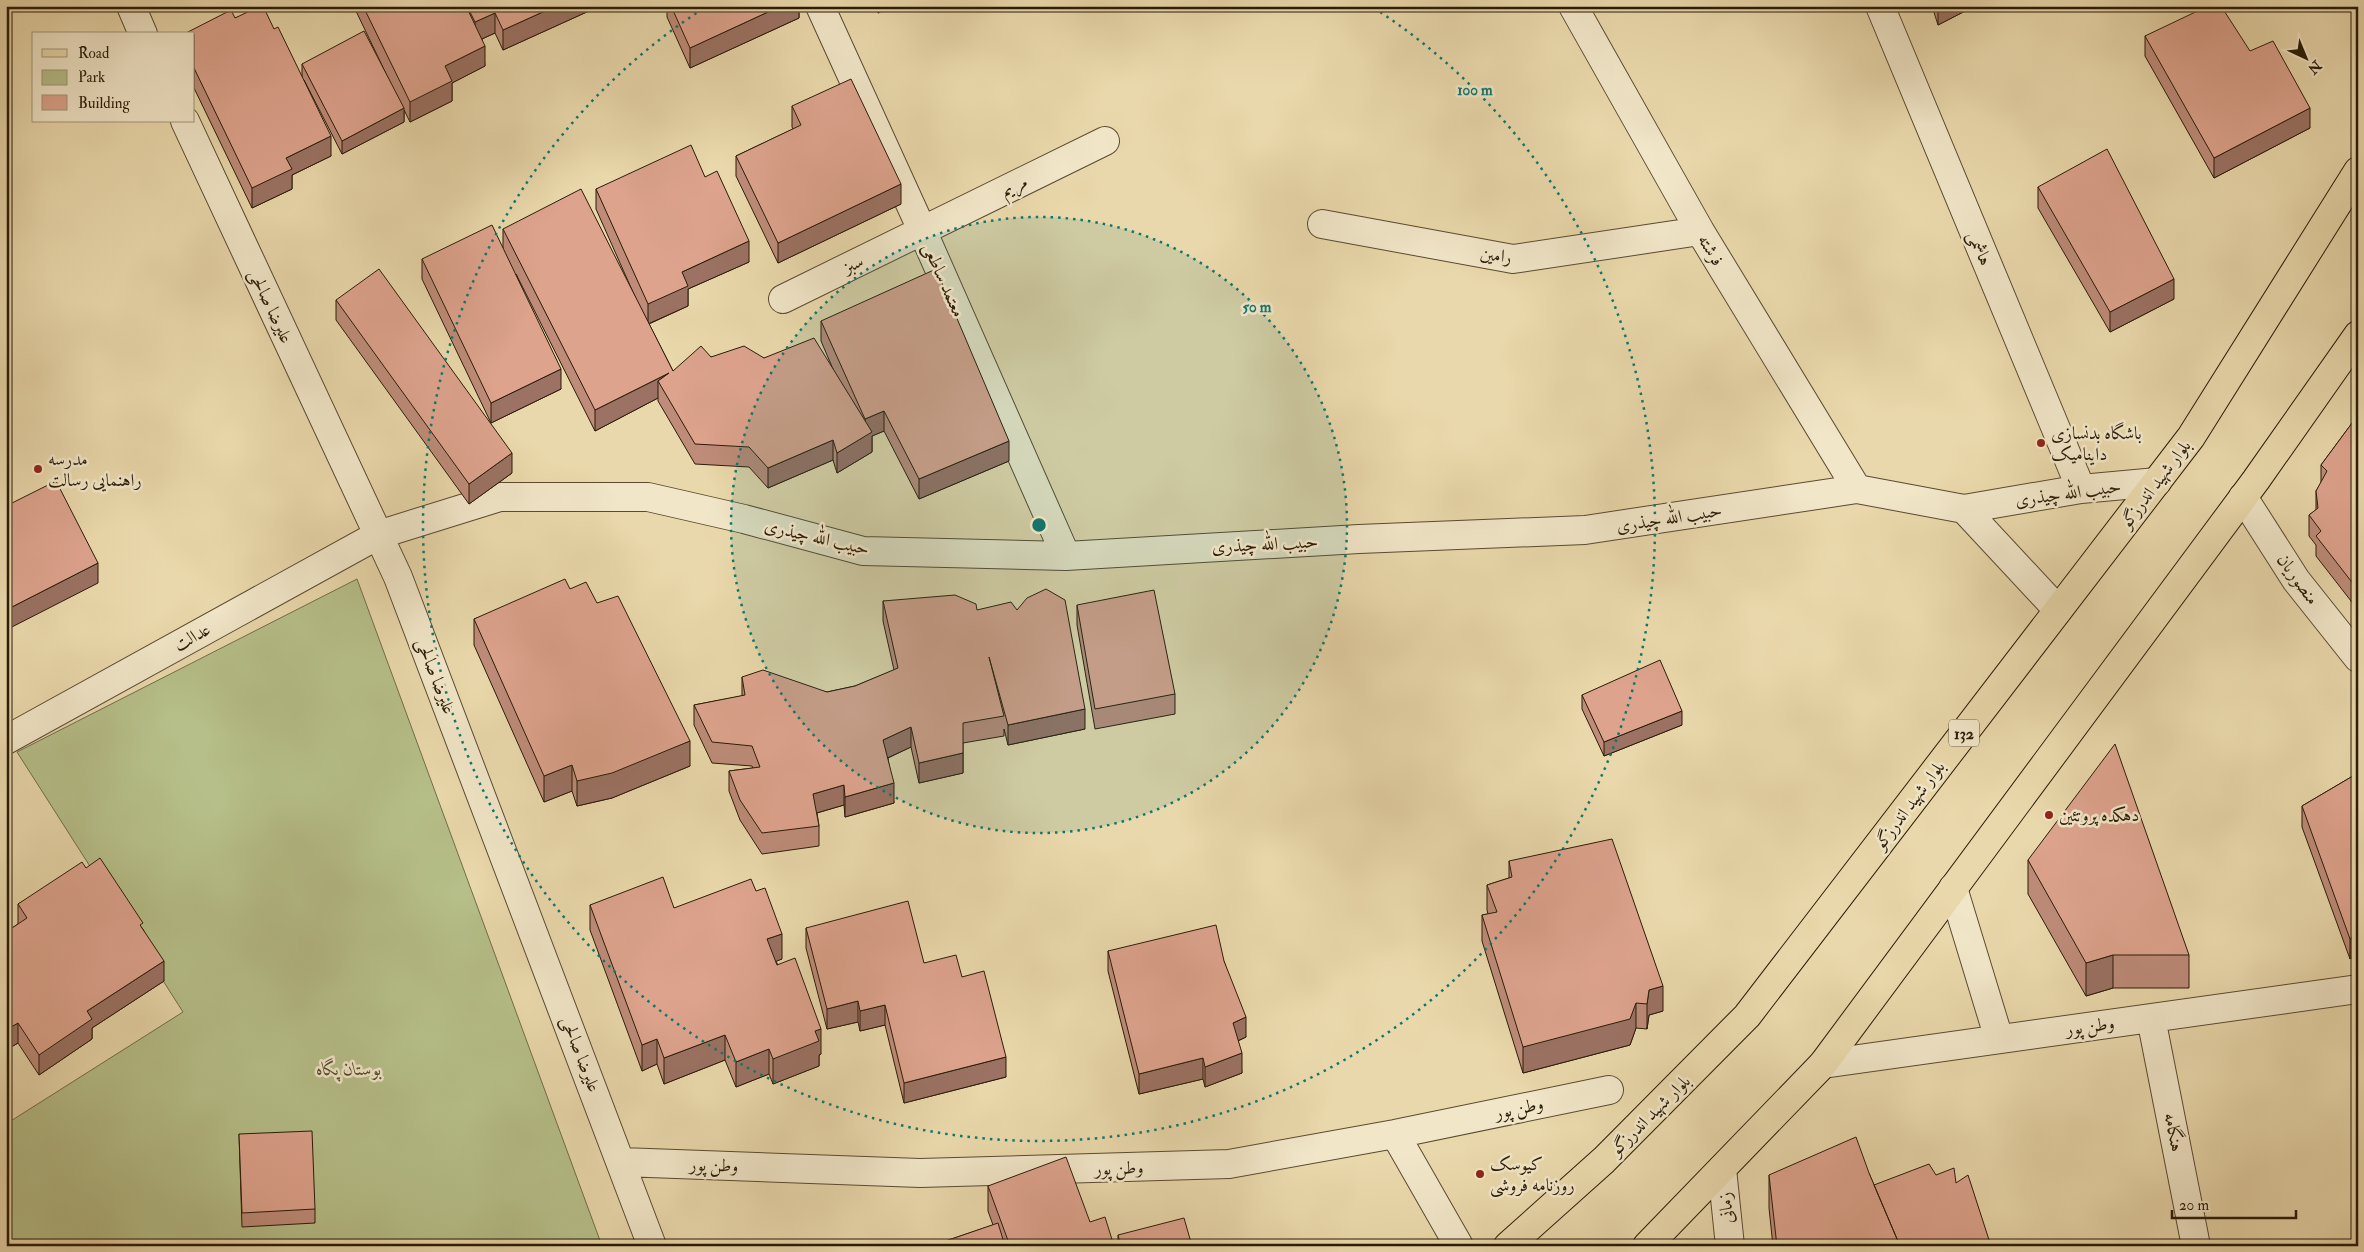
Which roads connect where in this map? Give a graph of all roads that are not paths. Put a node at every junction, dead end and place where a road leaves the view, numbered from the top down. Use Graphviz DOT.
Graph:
graph roads {
  1 [pos="131,6"];
  2 [pos="820,6"];
  3 [pos="1573,6"];
  4 [pos="1880,6"];
  5 [pos="143,32"];
  6 [pos="184,122"];
  7 [pos="1105,141"];
  8 [pos="2358,170"];
  9 [pos="1322,224"];
  10 [pos="922,230"];
  11 [pos="1700,231"];
  12 [pos="783,299"];
  13 [pos="2358,335"];
  14 [pos="2157,482"];
  15 [pos="1857,489"];
  16 [pos="2081,489"];
  17 [pos="2243,497"];
  18 [pos="1964,509"];
  19 [pos="378,535"];
  20 [pos="1066,556"];
  21 [pos="2058,610"];
  22 [pos="2358,658"];
  23 [pos="6,740"];
  24 [pos="1953,888"];
  25 [pos="2358,988"];
  26 [pos="2151,1018"];
  27 [pos="1999,1039"];
  28 [pos="1822,1064"];
  29 [pos="1609,1090"];
  30 [pos="1395,1134"];
  31 [pos="622,1162"];
  32 [pos="1722,1170"];
  33 [pos="652,1246"];
  34 [pos="1459,1246"];
  35 [pos="1508,1246"];
  36 [pos="1647,1246"];
  37 [pos="1730,1246"];
  38 [pos="2196,1246"];
  1 -- 5 [label="street"];
  2 -- 10 [label="street, معتمد ساطعی"];
  3 -- 11 [label="street, فرشته"];
  4 -- 16 [label="street, هاشمی"];
  6 -- 19 [label="street, علیرضا صالحی"];
  7 -- 10 [label="street, مریم"];
  8 -- 14 [label="main road, بلوار شهید اندرزگو / 132"];
  9 -- 11 [label="street, رامین"];
  10 -- 12 [label="street, سبز"];
  10 -- 20 [label="street, معتمد ساطعی"];
  11 -- 15 [label="street, فرشته"];
  13 -- 17 [label="main road"];
  14 -- 16 [label="street, حبیب الله چیذری"];
  14 -- 21 [label="main road, بلوار شهید اندرزگو / 132"];
  15 -- 18 [label="street, حبیب الله چیذری"];
  15 -- 20 [label="street, حبیب الله چیذری"];
  16 -- 18 [label="street, حبیب الله چیذری"];
  17 -- 22 [label="street, منصوریان"];
  17 -- 24 [label="main road"];
  18 -- 21 [label="street"];
  19 -- 20 [label="street, حبیب الله چیذری"];
  19 -- 23 [label="street, عدالت"];
  19 -- 31 [label="street, علیرضا صالحی"];
  21 -- 35 [label="main road, بلوار شهید اندرزگو / 132"];
  24 -- 27 [label="street"];
  24 -- 28 [label="main road"];
  25 -- 26 [label="street, وطن پور"];
  26 -- 27 [label="street, وطن پور"];
  26 -- 38 [label="street, هنگامه"];
  27 -- 28 [label="street, وطن پور"];
  28 -- 32 [label="main road"];
  29 -- 30 [label="street, وطن پور"];
  30 -- 31 [label="street, وطن پور"];
  30 -- 34 [label="street"];
  31 -- 33 [label="street, علیرضا صالحی"];
  32 -- 36 [label="main road"];
  32 -- 37 [label="street, زمانی"];
}
